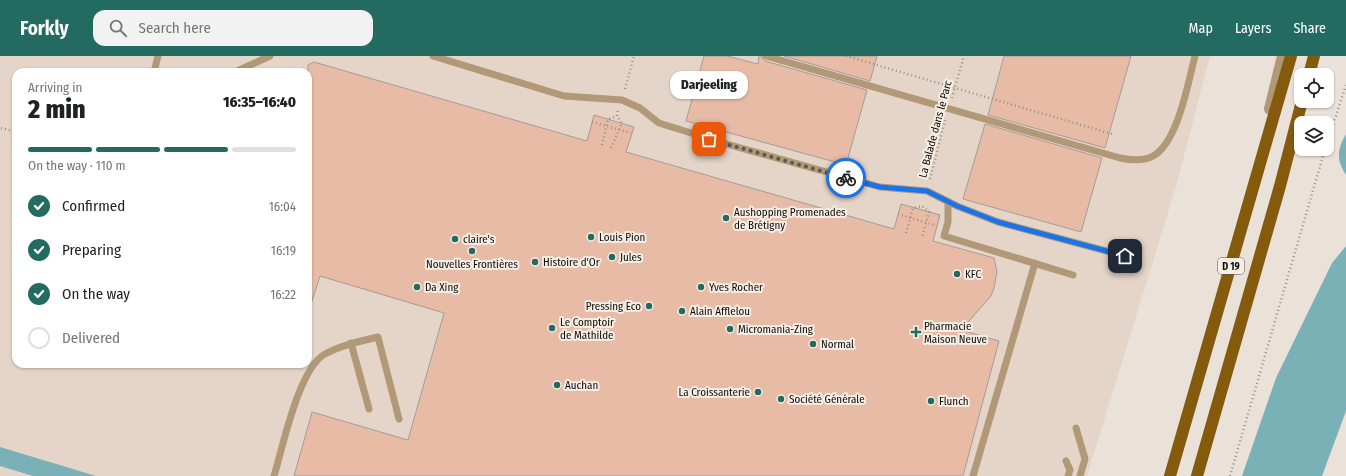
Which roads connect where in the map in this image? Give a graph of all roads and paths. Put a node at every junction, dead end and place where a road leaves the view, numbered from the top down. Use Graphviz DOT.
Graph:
graph roads {
  1 [pos="158,56"];
  2 [pos="270,56"];
  3 [pos="433,56"];
  4 [pos="634,56"];
  5 [pos="766,56"];
  6 [pos="846,56"];
  7 [pos="964,56"];
  8 [pos="1195,56"];
  9 [pos="1283,56"];
  10 [pos="1291,56"];
  11 [pos="1314,56"];
  12 [pos="155,68"];
  13 [pos="243,68"];
  14 [pos="1311,68"];
  15 [pos="1346,85"];
  16 [pos="954,89"];
  17 [pos="622,100"];
  18 [pos="1300,108"];
  19 [pos="948,109"];
  20 [pos="617,116"];
  21 [pos="592,122"];
  22 [pos="1334,122"];
  23 [pos="606,127"];
  24 [pos="1,128"];
  25 [pos="12,131"];
  26 [pos="619,131"];
  27 [pos="632,133"];
  28 [pos="1112,134"];
  29 [pos="602,145"];
  30 [pos="611,148"];
  31 [pos="1323,156"];
  32 [pos="927,191"];
  33 [pos="948,202"];
  34 [pos="922,206"];
  35 [pos="898,214"];
  36 [pos="910,218"];
  37 [pos="1244,219"];
  38 [pos="926,223"];
  39 [pos="937,226"];
  40 [pos="906,233"];
  41 [pos="922,238"];
  42 [pos="1125,256"];
  43 [pos="1035,264"];
  44 [pos="1074,275"];
  45 [pos="352,343"];
  46 [pos="312,367"];
  47 [pos="311,368"];
  48 [pos="369,409"];
  49 [pos="399,419"];
  50 [pos="1076,428"];
  51 [pos="1066,461"];
  52 [pos="274,476"];
  53 [pos="973,476"];
  54 [pos="1068,476"];
  55 [pos="1080,476"];
  56 [pos="1170,476"];
  57 [pos="1197,476"];
  58 [pos="1230,476"];
  1 -- 12 [label="lane"];
  2 -- 13 [label="lane"];
  3 -- 17 [label="lane"];
  4 -- 17 [label="path"];
  5 -- 19 [label="lane"];
  6 -- 16 [label="path"];
  7 -- 16 [label="path, La Balade dans le Parc"];
  8 -- 19 [label="lane"];
  9 -- 37 [label="street"];
  10 -- 37 [label="main road, D 19"];
  11 -- 14 [label="main road"];
  15 -- 22 [label="path"];
  16 -- 19 [label="path, La Balade dans le Parc"];
  16 -- 28 [label="path"];
  17 -- 20 [label="path"];
  17 -- 32 [label="lane"];
  18 -- 57 [label="main road, D 19"];
  19 -- 32 [label="path, La Balade dans le Parc"];
  20 -- 23 [label="path"];
  20 -- 26 [label="path"];
  21 -- 23 [label="path"];
  23 -- 26 [label="path"];
  23 -- 29 [label="path"];
  24 -- 25 [label="path"];
  26 -- 27 [label="path"];
  26 -- 30 [label="path"];
  31 -- 58 [label="path"];
  32 -- 33 [label="lane"];
  32 -- 34 [label="path, La Balade dans le Parc"];
  33 -- 42 [label="lane"];
  33 -- 43 [label="lane"];
  34 -- 36 [label="path"];
  34 -- 38 [label="path"];
  35 -- 36 [label="path"];
  36 -- 38 [label="path"];
  36 -- 40 [label="path"];
  37 -- 56 [label="main road, D 19"];
  38 -- 39 [label="path"];
  38 -- 41 [label="path"];
  43 -- 44 [label="lane"];
  43 -- 53 [label="lane"];
  45 -- 46 [label="lane"];
  45 -- 48 [label="lane"];
  45 -- 49 [label="lane"];
  47 -- 52 [label="lane"];
  50 -- 55 [label="lane"];
  51 -- 54 [label="lane"];
}
